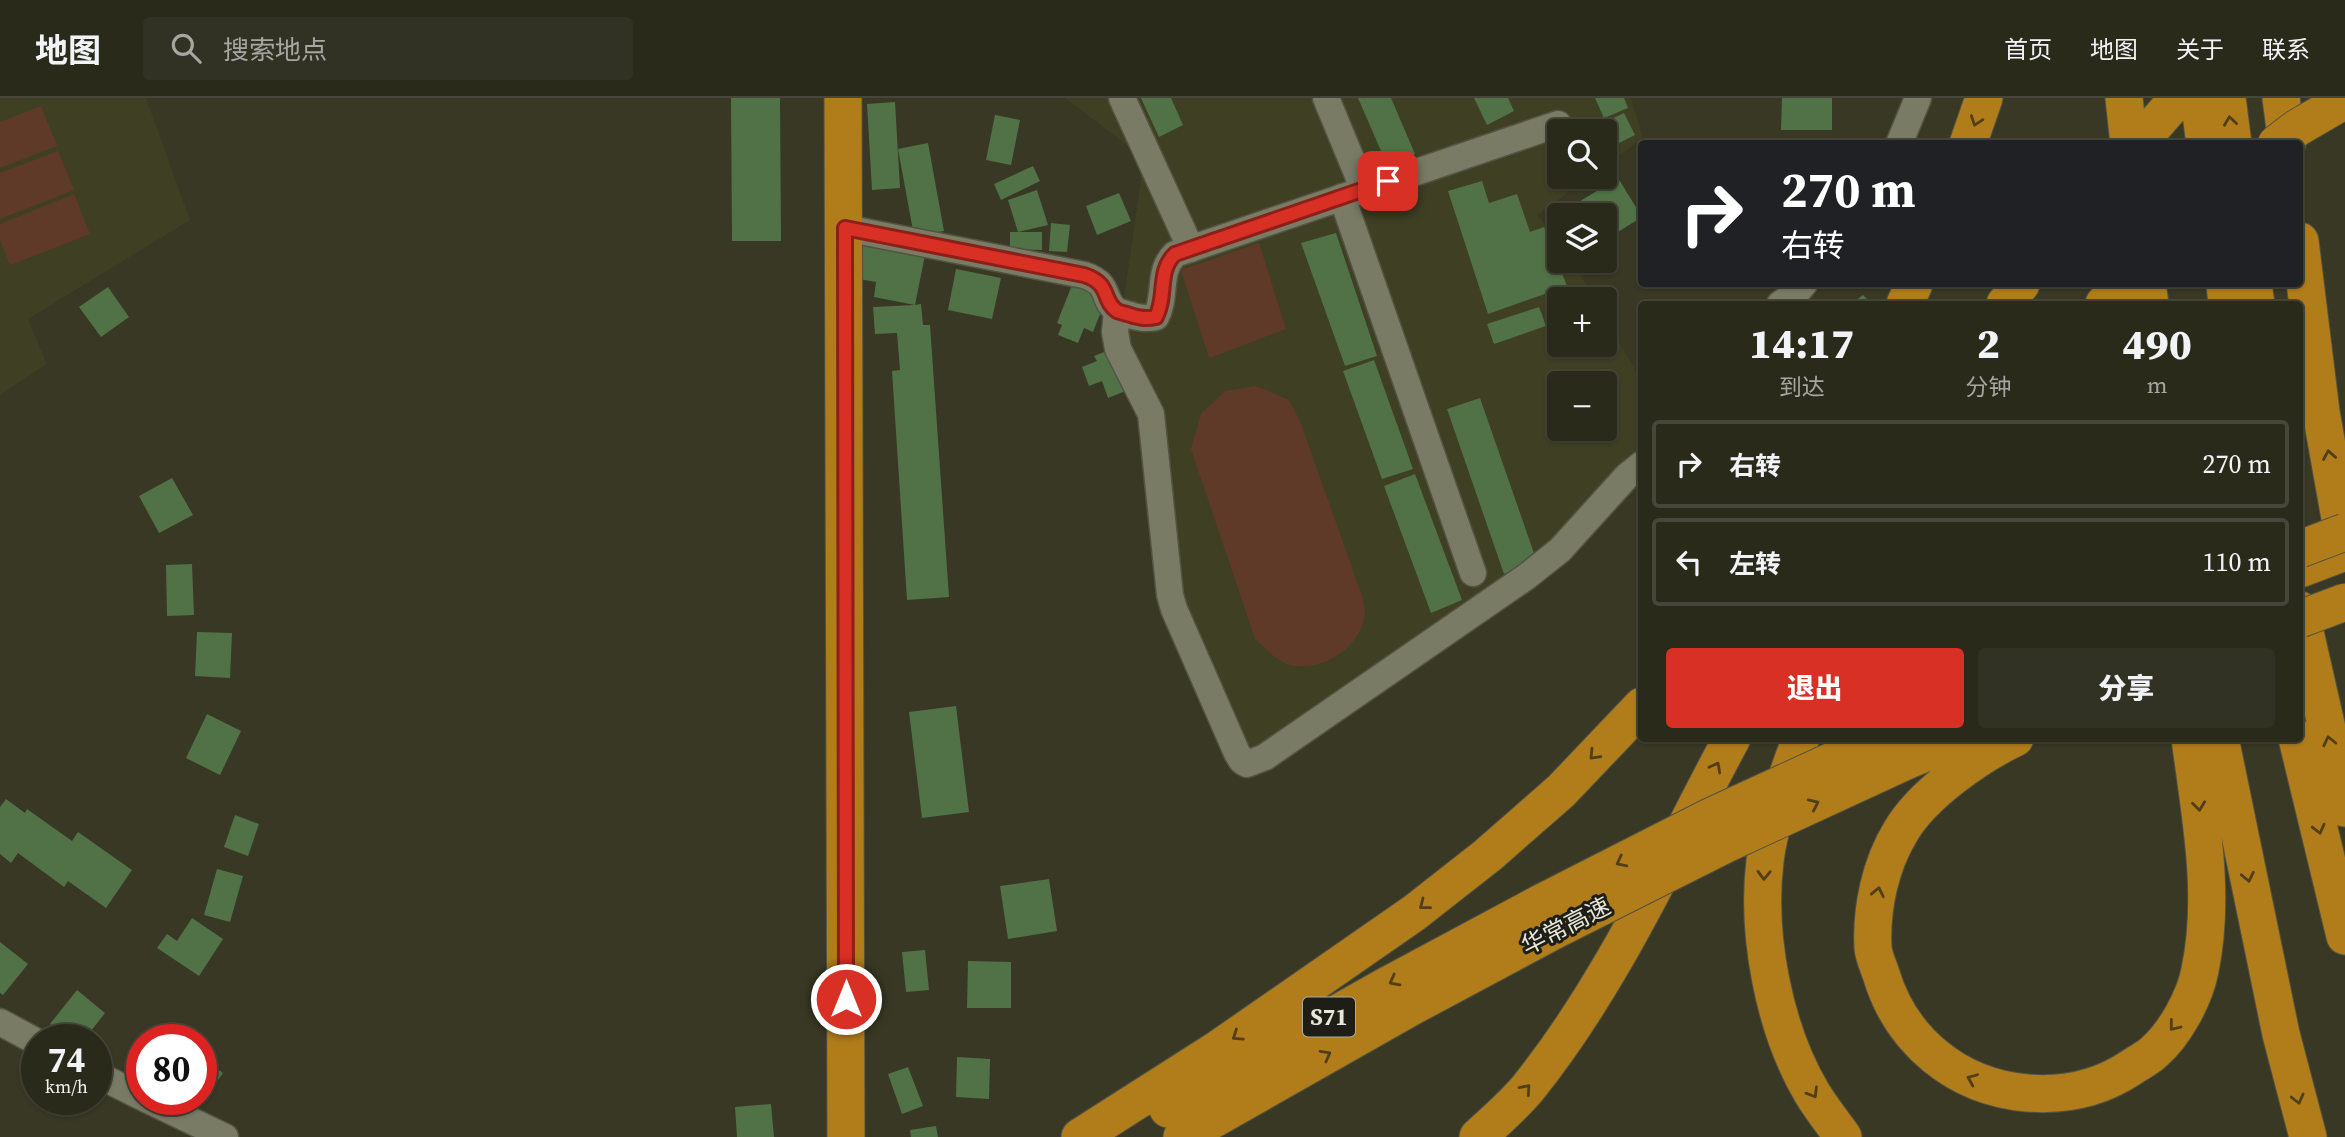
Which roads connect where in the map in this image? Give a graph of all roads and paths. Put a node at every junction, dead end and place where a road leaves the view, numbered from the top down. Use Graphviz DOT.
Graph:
graph roads {
  1 [pos="843,98"];
  2 [pos="1122,98"];
  3 [pos="1326,98"];
  4 [pos="1918,98"];
  5 [pos="1984,98"];
  6 [pos="2124,98"];
  7 [pos="2178,98"];
  8 [pos="2199,98"];
  9 [pos="2227,98"];
  10 [pos="2281,98"];
  11 [pos="2345,100"];
  12 [pos="1547,128"];
  13 [pos="1901,140"];
  14 [pos="1969,140"];
  15 [pos="2129,140"];
  16 [pos="2141,140"];
  17 [pos="2204,140"];
  18 [pos="2232,140"];
  19 [pos="2281,140"];
  20 [pos="2286,140"];
  21 [pos="1353,193"];
  22 [pos="845,228"];
  23 [pos="1191,249"];
  24 [pos="2303,265"];
  25 [pos="1801,287"];
  26 [pos="2019,287"];
  27 [pos="2143,293"];
  28 [pos="1784,301"];
  29 [pos="2007,301"];
  30 [pos="2115,301"];
  31 [pos="1117,311"];
  32 [pos="1638,467"];
  33 [pos="2345,532"];
  34 [pos="2345,546"];
  35 [pos="2303,548"];
  36 [pos="2345,552"];
  37 [pos="2303,568"];
  38 [pos="1472,573"];
  39 [pos="2345,587"];
  40 [pos="2345,602"];
  41 [pos="2303,606"];
  42 [pos="2303,619"];
  43 [pos="2303,620"];
  44 [pos="1638,710"];
  45 [pos="1729,742"];
  46 [pos="1800,742"];
  47 [pos="1939,742"];
  48 [pos="2008,742"];
  49 [pos="2190,742"];
  50 [pos="2221,742"];
  51 [pos="2298,742"];
  52 [pos="1894,750"];
  53 [pos="2345,808"];
  54 [pos="1548,917"];
  55 [pos="2345,936"];
  56 [pos="0,1022"];
  57 [pos="21,1033"];
  58 [pos="179,1115"];
  59 [pos="225,1137"];
  60 [pos="846,1137"];
  61 [pos="1080,1137"];
  62 [pos="1120,1137"];
  63 [pos="1182,1137"];
  64 [pos="1478,1137"];
  65 [pos="1843,1137"];
  66 [pos="2308,1137"];
  1 -- 22 [label="highway"];
  2 -- 23 [label="street"];
  3 -- 21 [label="street"];
  4 -- 13 [label="street"];
  5 -- 14 [label="highway, one-way"];
  6 -- 15 [label="highway"];
  7 -- 16 [label="highway"];
  8 -- 17 [label="highway"];
  18 -- 9 [label="highway, one-way"];
  10 -- 20 [label="highway"];
  11 -- 19 [label="highway, bridge"];
  12 -- 21 [label="street"];
  21 -- 23 [label="street"];
  21 -- 38 [label="street"];
  22 -- 31 [label="street"];
  22 -- 60 [label="highway"];
  23 -- 31 [label="street"];
  34 -- 24 [label="highway, one-way"];
  25 -- 28 [label="street"];
  26 -- 29 [label="highway"];
  27 -- 30 [label="highway"];
  31 -- 32 [label="street"];
  33 -- 35 [label="highway, bridge"];
  36 -- 37 [label="highway"];
  39 -- 41 [label="highway"];
  40 -- 42 [label="highway, bridge"];
  53 -- 43 [label="highway, one-way"];
  44 -- 61 [label="highway, one-way"];
  64 -- 45 [label="highway, one-way"];
  46 -- 65 [label="highway, one-way"];
  47 -- 52 [label="highway, 华常高速 / S71"];
  49 -- 48 [label="highway, one-way"];
  50 -- 66 [label="highway, one-way"];
  51 -- 55 [label="highway, one-way"];
  52 -- 54 [label="highway, 华常高速 / S71, bridge"];
  54 -- 62 [label="highway, 华常高速 / S71, one-way"];
  63 -- 54 [label="highway, 华常高速 / S71, one-way"];
  56 -- 57 [label="street"];
  58 -- 59 [label="street"];
}
